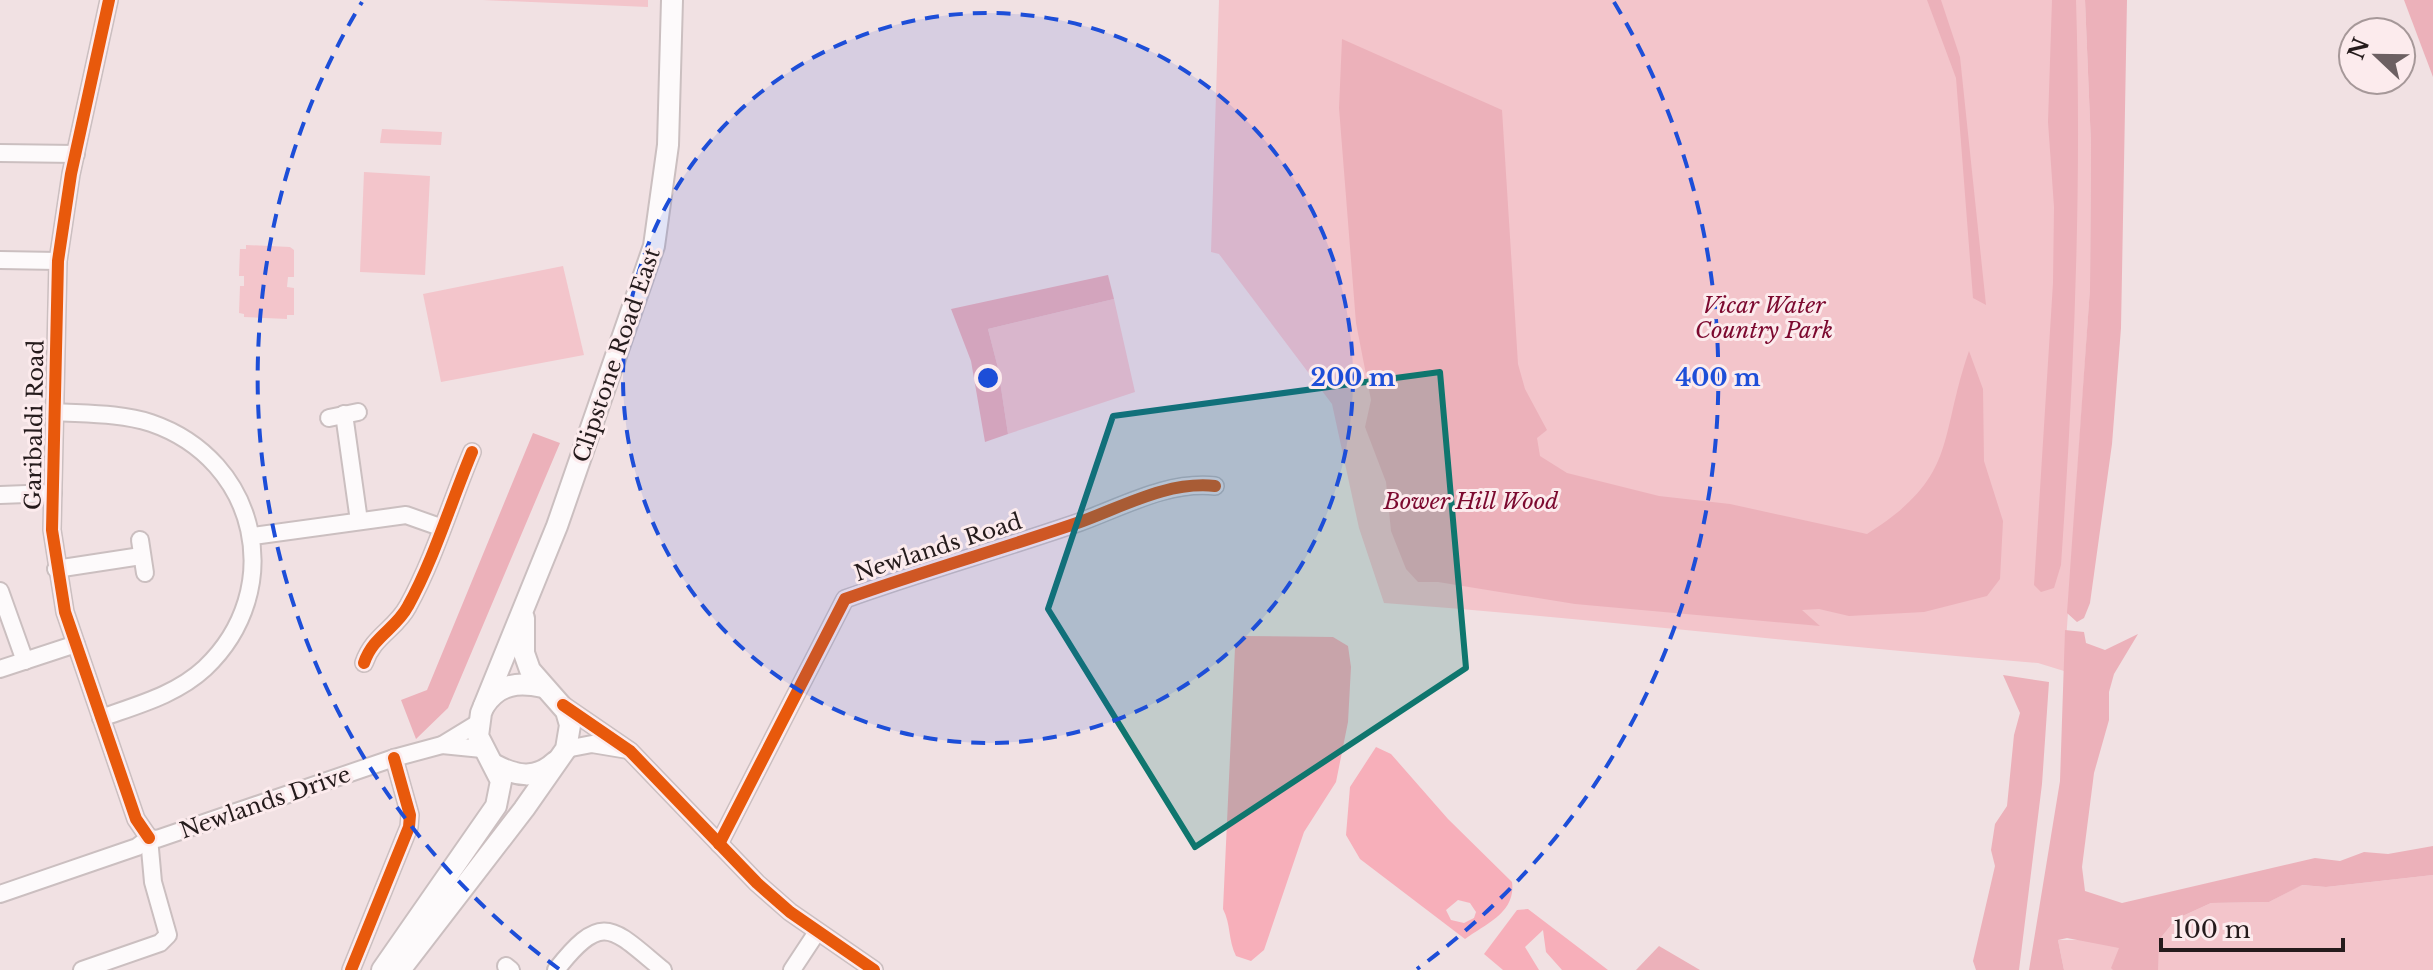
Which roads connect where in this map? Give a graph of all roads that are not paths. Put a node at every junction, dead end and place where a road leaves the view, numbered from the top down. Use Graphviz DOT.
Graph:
graph roads {
  1 [pos="109,0"];
  2 [pos="672,0"];
  3 [pos="0,153"];
  4 [pos="76,154"];
  5 [pos="0,260"];
  6 [pos="58,261"];
  7 [pos="54,412"];
  8 [pos="344,414"];
  9 [pos="472,452"];
  10 [pos="1215,486"];
  11 [pos="53,493"];
  12 [pos="0,495"];
  13 [pos="359,521"];
  14 [pos="440,527"];
  15 [pos="253,536"];
  16 [pos="56,569"];
  17 [pos="145,573"];
  18 [pos="0,591"];
  19 [pos="526,606"];
  20 [pos="76,644"];
  21 [pos="25,661"];
  22 [pos="364,663"];
  23 [pos="0,669"];
  24 [pos="543,687"];
  25 [pos="563,705"];
  26 [pos="101,718"];
  27 [pos="479,718"];
  28 [pos="442,745"];
  29 [pos="630,751"];
  30 [pos="563,753"];
  31 [pos="489,757"];
  32 [pos="394,758"];
  33 [pos="149,838"];
  34 [pos="719,844"];
  35 [pos="0,894"];
  36 [pos="817,932"];
  37 [pos="82,970"];
  38 [pos="351,970"];
  39 [pos="382,970"];
  40 [pos="400,970"];
  41 [pos="556,970"];
  42 [pos="663,970"];
  43 [pos="792,970"];
  44 [pos="874,970"];
  1 -- 4 [label="street, Garibaldi Road"];
  2 -- 19 [label="main road, Clipstone Road East"];
  3 -- 4 [label="street"];
  4 -- 6 [label="street, Garibaldi Road"];
  5 -- 6 [label="street"];
  6 -- 7 [label="street, Garibaldi Road"];
  7 -- 11 [label="street, Garibaldi Road"];
  7 -- 15 [label="street"];
  8 -- 13 [label="street"];
  9 -- 14 [label="street"];
  10 -- 34 [label="street, Newlands Road"];
  11 -- 12 [label="street"];
  11 -- 16 [label="street, Garibaldi Road"];
  13 -- 14 [label="street"];
  13 -- 15 [label="street"];
  14 -- 22 [label="street"];
  15 -- 26 [label="street"];
  16 -- 17 [label="street"];
  16 -- 20 [label="street, Garibaldi Road"];
  18 -- 21 [label="street"];
  19 -- 24 [label="main road, Clipstone Road East"];
  19 -- 27 [label="main road, Clipstone Road East"];
  20 -- 21 [label="street"];
  20 -- 26 [label="street, Garibaldi Road"];
  21 -- 23 [label="street"];
  24 -- 25 [label="main road, Clipstone Road East"];
  24 -- 27 [label="main road"];
  25 -- 29 [label="street"];
  25 -- 30 [label="main road"];
  26 -- 33 [label="street, Garibaldi Road"];
  27 -- 28 [label="street, Newlands Drive"];
  27 -- 31 [label="main road"];
  28 -- 31 [label="street, Newlands Drive"];
  28 -- 32 [label="street, Newlands Drive"];
  29 -- 30 [label="street"];
  29 -- 34 [label="street"];
  30 -- 31 [label="main road"];
  30 -- 40 [label="main road"];
  31 -- 39 [label="main road"];
  32 -- 33 [label="street, Newlands Drive"];
  32 -- 38 [label="street"];
  33 -- 35 [label="street, Newlands Drive"];
  33 -- 37 [label="street"];
  34 -- 36 [label="street"];
  36 -- 43 [label="street"];
  36 -- 44 [label="street"];
  41 -- 42 [label="street"];
}
